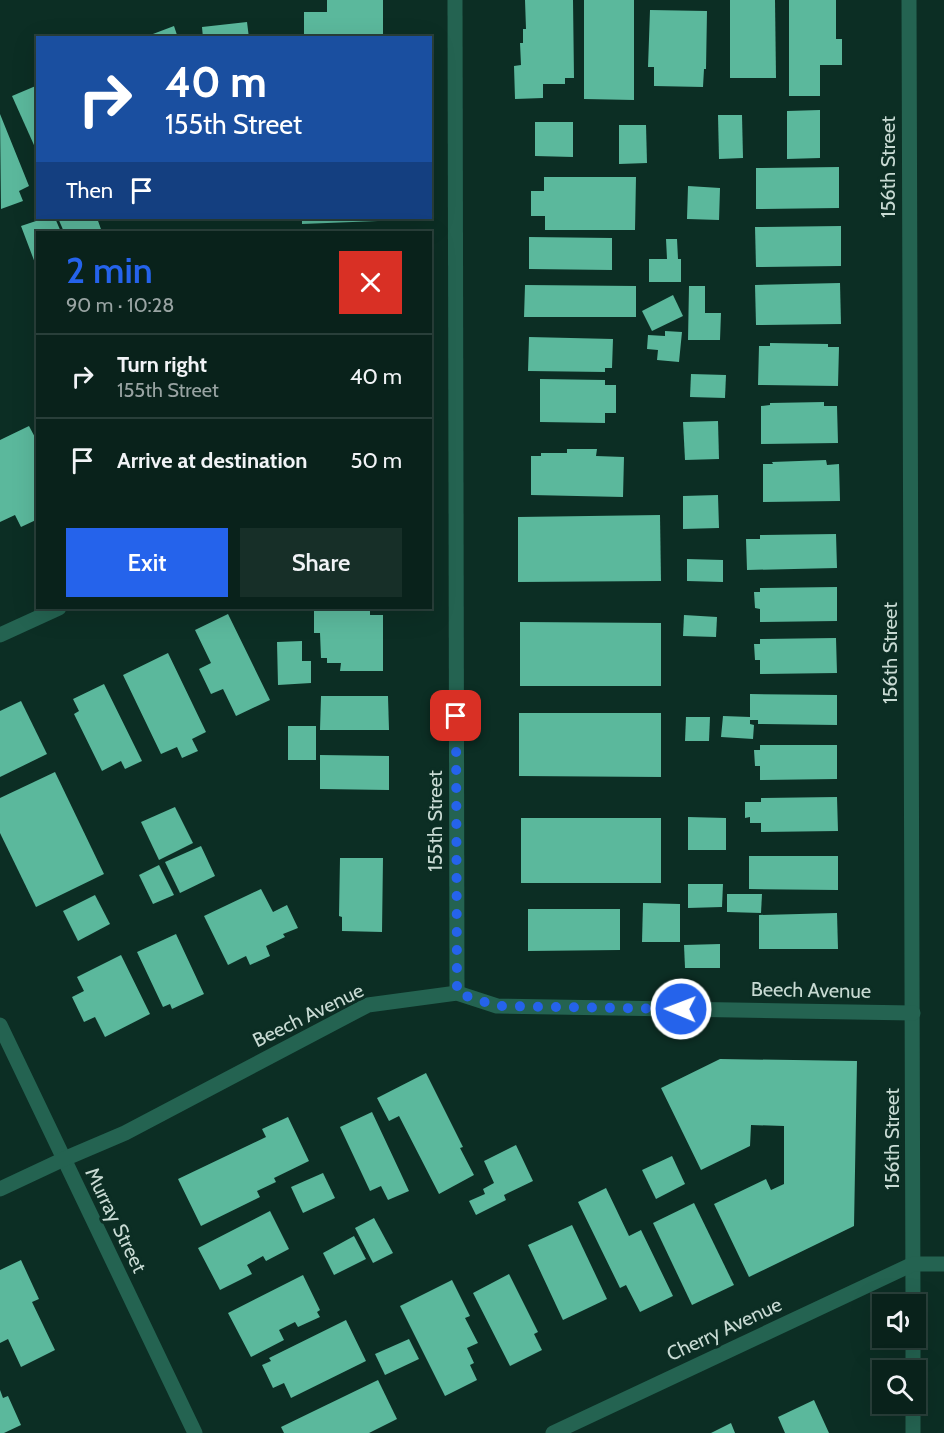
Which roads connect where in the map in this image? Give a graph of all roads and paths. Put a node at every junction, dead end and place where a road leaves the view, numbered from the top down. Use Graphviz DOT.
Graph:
graph roads {
  1 [pos="455,0"];
  2 [pos="909,0"];
  3 [pos="57,609"];
  4 [pos="0,636"];
  5 [pos="457,993"];
  6 [pos="913,1012"];
  7 [pos="0,1025"];
  8 [pos="64,1159"];
  9 [pos="0,1189"];
  10 [pos="913,1264"];
  11 [pos="944,1264"];
  12 [pos="913,1294"];
  13 [pos="914,1414"];
  14 [pos="195,1433"];
  15 [pos="553,1433"];
  16 [pos="914,1433"];
  1 -- 5 [label="street, 155th Street"];
  2 -- 6 [label="street, 156th Street"];
  3 -- 4 [label="street"];
  5 -- 6 [label="street, Beech Avenue"];
  5 -- 8 [label="street, Beech Avenue"];
  6 -- 10 [label="street, 156th Street"];
  7 -- 8 [label="street, Murray Street"];
  8 -- 9 [label="street, Beech Avenue"];
  8 -- 14 [label="street, Murray Street"];
  10 -- 11 [label="street"];
  10 -- 12 [label="street, 156th Street"];
  10 -- 15 [label="street, Cherry Avenue"];
  13 -- 16 [label="street"];
}
